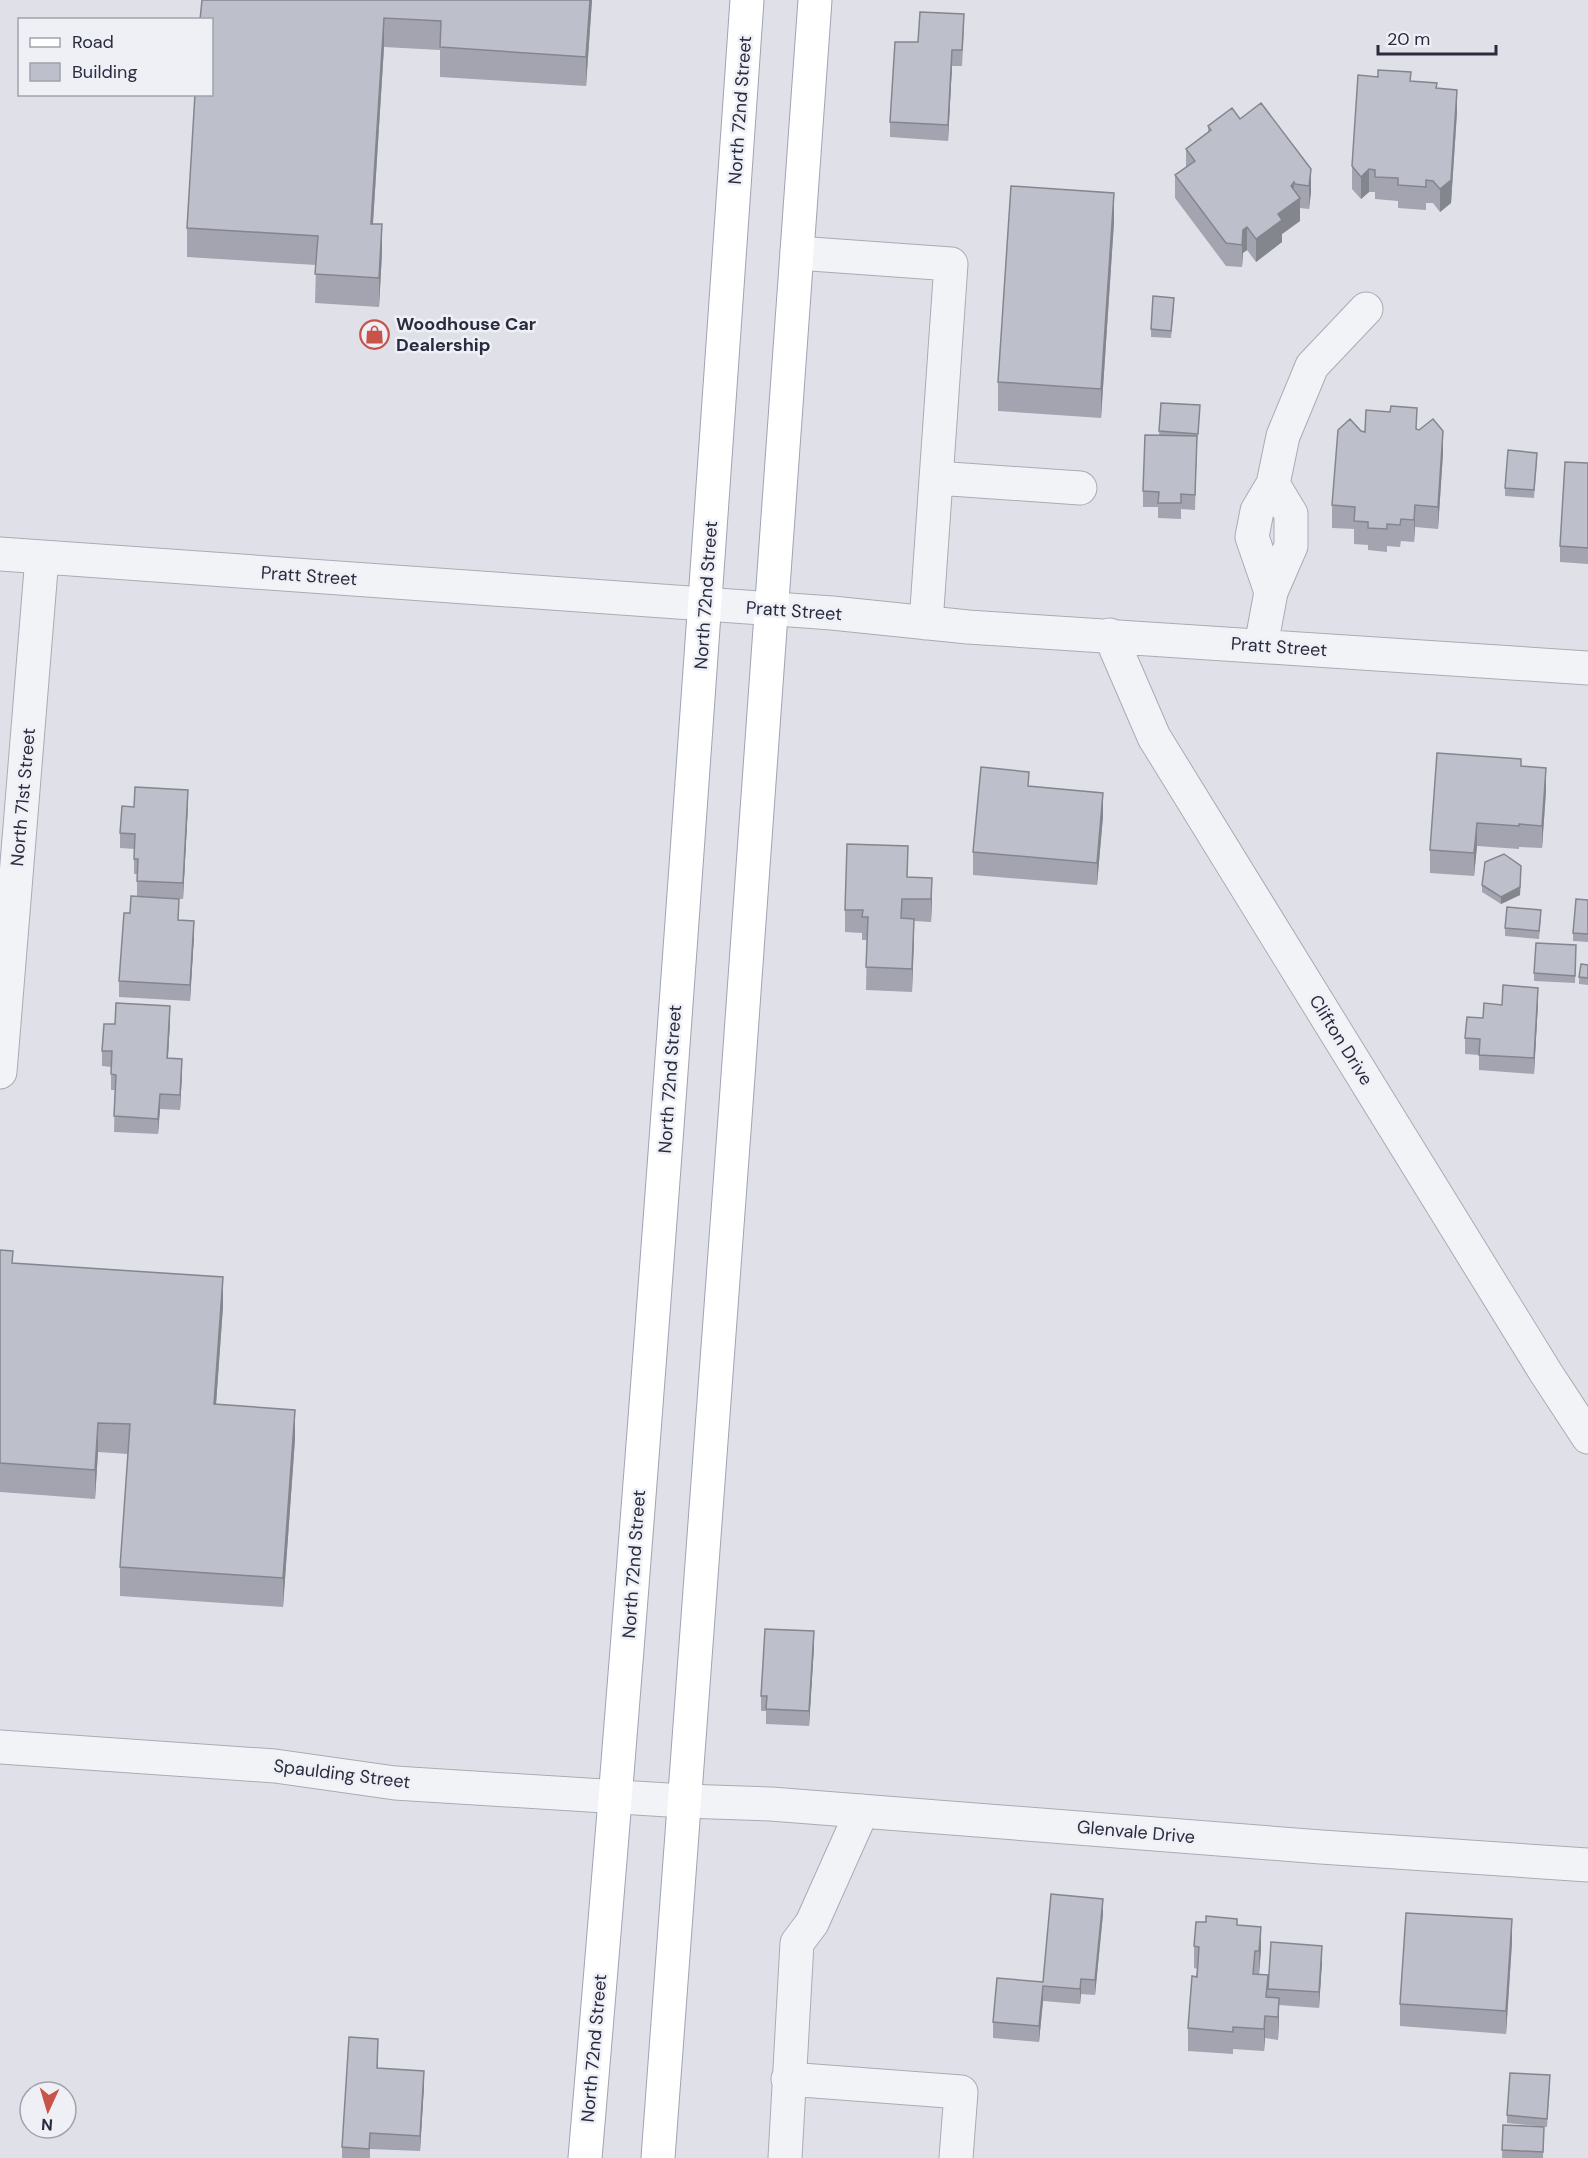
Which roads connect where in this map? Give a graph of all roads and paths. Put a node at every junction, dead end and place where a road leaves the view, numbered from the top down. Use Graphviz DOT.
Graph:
graph roads {
  1 [pos="747,0"];
  2 [pos="815,0"];
  3 [pos="797,253"];
  4 [pos="1366,309"];
  5 [pos="936,478"];
  6 [pos="1080,488"];
  7 [pos="0,554"];
  8 [pos="42,557"];
  9 [pos="705,604"];
  10 [pos="771,609"];
  11 [pos="926,623"];
  12 [pos="1110,635"];
  13 [pos="1261,646"];
  14 [pos="1588,668"];
  15 [pos="0,1072"];
  16 [pos="1588,1437"];
  17 [pos="0,1747"];
  18 [pos="616,1797"];
  19 [pos="684,1801"];
  20 [pos="862,1811"];
  21 [pos="1588,1865"];
  22 [pos="788,2079"];
  23 [pos="585,2158"];
  24 [pos="658,2158"];
  25 [pos="785,2158"];
  26 [pos="956,2158"];
  1 -- 9 [label="main road, North 72nd Street"];
  2 -- 3 [label="main road"];
  3 -- 5 [label="street"];
  3 -- 10 [label="main road"];
  4 -- 13 [label="street"];
  5 -- 6 [label="street"];
  5 -- 11 [label="street"];
  7 -- 8 [label="street, Pratt Street"];
  8 -- 9 [label="street, Pratt Street"];
  8 -- 15 [label="street, North 71st Street"];
  9 -- 10 [label="street, Pratt Street"];
  9 -- 18 [label="main road, North 72nd Street"];
  10 -- 11 [label="street, Pratt Street"];
  10 -- 19 [label="main road"];
  11 -- 12 [label="street, Pratt Street"];
  12 -- 13 [label="street, Pratt Street"];
  12 -- 16 [label="street, Clifton Drive"];
  13 -- 14 [label="street, Pratt Street"];
  17 -- 18 [label="street, Spaulding Street"];
  18 -- 19 [label="street, Spaulding Street"];
  18 -- 23 [label="main road, North 72nd Street"];
  19 -- 20 [label="street, Glenvale Drive"];
  19 -- 24 [label="main road"];
  20 -- 21 [label="street, Glenvale Drive"];
  20 -- 22 [label="street"];
  22 -- 25 [label="street"];
  22 -- 26 [label="street"];
}
